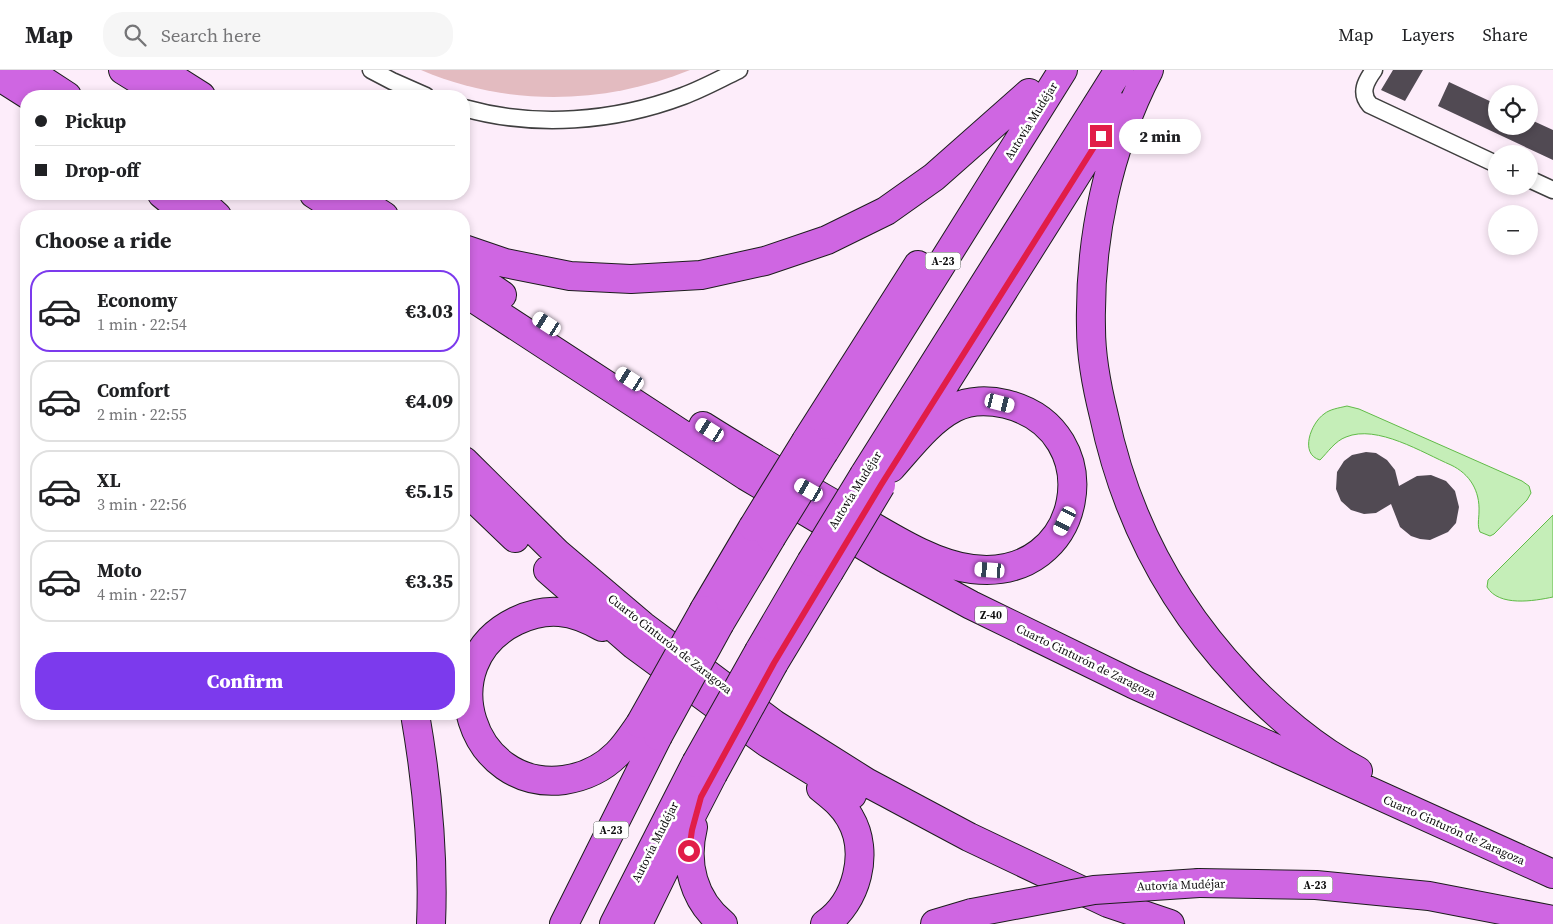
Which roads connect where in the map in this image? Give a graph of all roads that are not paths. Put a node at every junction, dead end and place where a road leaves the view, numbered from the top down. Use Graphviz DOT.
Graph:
graph roads {
  1 [pos="27,70"];
  2 [pos="123,70"];
  3 [pos="160,70"];
  4 [pos="371,70"];
  5 [pos="739,70"];
  6 [pos="1043,70"];
  7 [pos="1063,70"];
  8 [pos="1119,70"];
  9 [pos="1143,70"];
  10 [pos="1149,70"];
  11 [pos="1374,70"];
  12 [pos="0,77"];
  13 [pos="0,80"];
  14 [pos="21,90"];
  15 [pos="58,90"];
  16 [pos="155,90"];
  17 [pos="192,90"];
  18 [pos="412,90"];
  19 [pos="1029,93"];
  20 [pos="20,95"];
  21 [pos="470,109"];
  22 [pos="1488,160"];
  23 [pos="1538,183"];
  24 [pos="1553,190"];
  25 [pos="147,200"];
  26 [pos="169,200"];
  27 [pos="200,200"];
  28 [pos="336,200"];
  29 [pos="361,207"];
  30 [pos="156,210"];
  31 [pos="182,210"];
  32 [pos="211,210"];
  33 [pos="470,251"];
  34 [pos="470,273"];
  35 [pos="470,296"];
  36 [pos="815,446"];
  37 [pos="470,467"];
  38 [pos="879,476"];
  39 [pos="470,495"];
  40 [pos="634,645"];
  41 [pos="470,677"];
  42 [pos="470,714"];
  43 [pos="416,720"];
  44 [pos="649,730"];
  45 [pos="766,742"];
  46 [pos="703,778"];
  47 [pos="1553,870"];
  48 [pos="1553,874"];
  49 [pos="1553,920"];
  50 [pos="431,924"];
  51 [pos="564,924"];
  52 [pos="614,924"];
  53 [pos="638,924"];
  54 [pos="723,924"];
  55 [pos="825,924"];
  56 [pos="935,924"];
  57 [pos="1146,924"];
  58 [pos="1170,924"];
  1 -- 15 [label="highway"];
  2 -- 16 [label="highway"];
  3 -- 17 [label="highway"];
  4 -- 18 [label="street"];
  5 -- 21 [label="street"];
  6 -- 19 [label="highway"];
  7 -- 36 [label="highway, Autovía Mudéjar / A-23"];
  8 -- 38 [label="highway, Autovía Mudéjar"];
  9 -- 38 [label="highway"];
  10 -- 47 [label="highway"];
  11 -- 22 [label="street"];
  12 -- 14 [label="highway"];
  13 -- 20 [label="highway"];
  19 -- 33 [label="highway"];
  19 -- 36 [label="highway"];
  23 -- 24 [label="street"];
  25 -- 30 [label="highway"];
  26 -- 31 [label="highway"];
  27 -- 32 [label="highway"];
  28 -- 29 [label="highway"];
  34 -- 38 [label="highway"];
  35 -- 48 [label="highway, Cuarto Cinturón de Zaragoza / Z-40"];
  36 -- 44 [label="highway, Autovía Mudéjar / A-23, bridge"];
  37 -- 58 [label="highway, Cuarto Cinturón de Zaragoza"];
  38 -- 46 [label="highway, Autovía Mudéjar, bridge"];
  39 -- 40 [label="highway"];
  40 -- 41 [label="highway"];
  40 -- 45 [label="highway"];
  42 -- 44 [label="highway"];
  43 -- 50 [label="highway"];
  44 -- 51 [label="highway, Autovía Mudéjar / A-23"];
  45 -- 55 [label="highway"];
  45 -- 57 [label="highway"];
  46 -- 52 [label="highway, Autovía Mudéjar"];
  46 -- 53 [label="highway"];
  46 -- 54 [label="highway"];
  49 -- 56 [label="highway, Autovía Mudéjar / A-23, bridge"];
}
